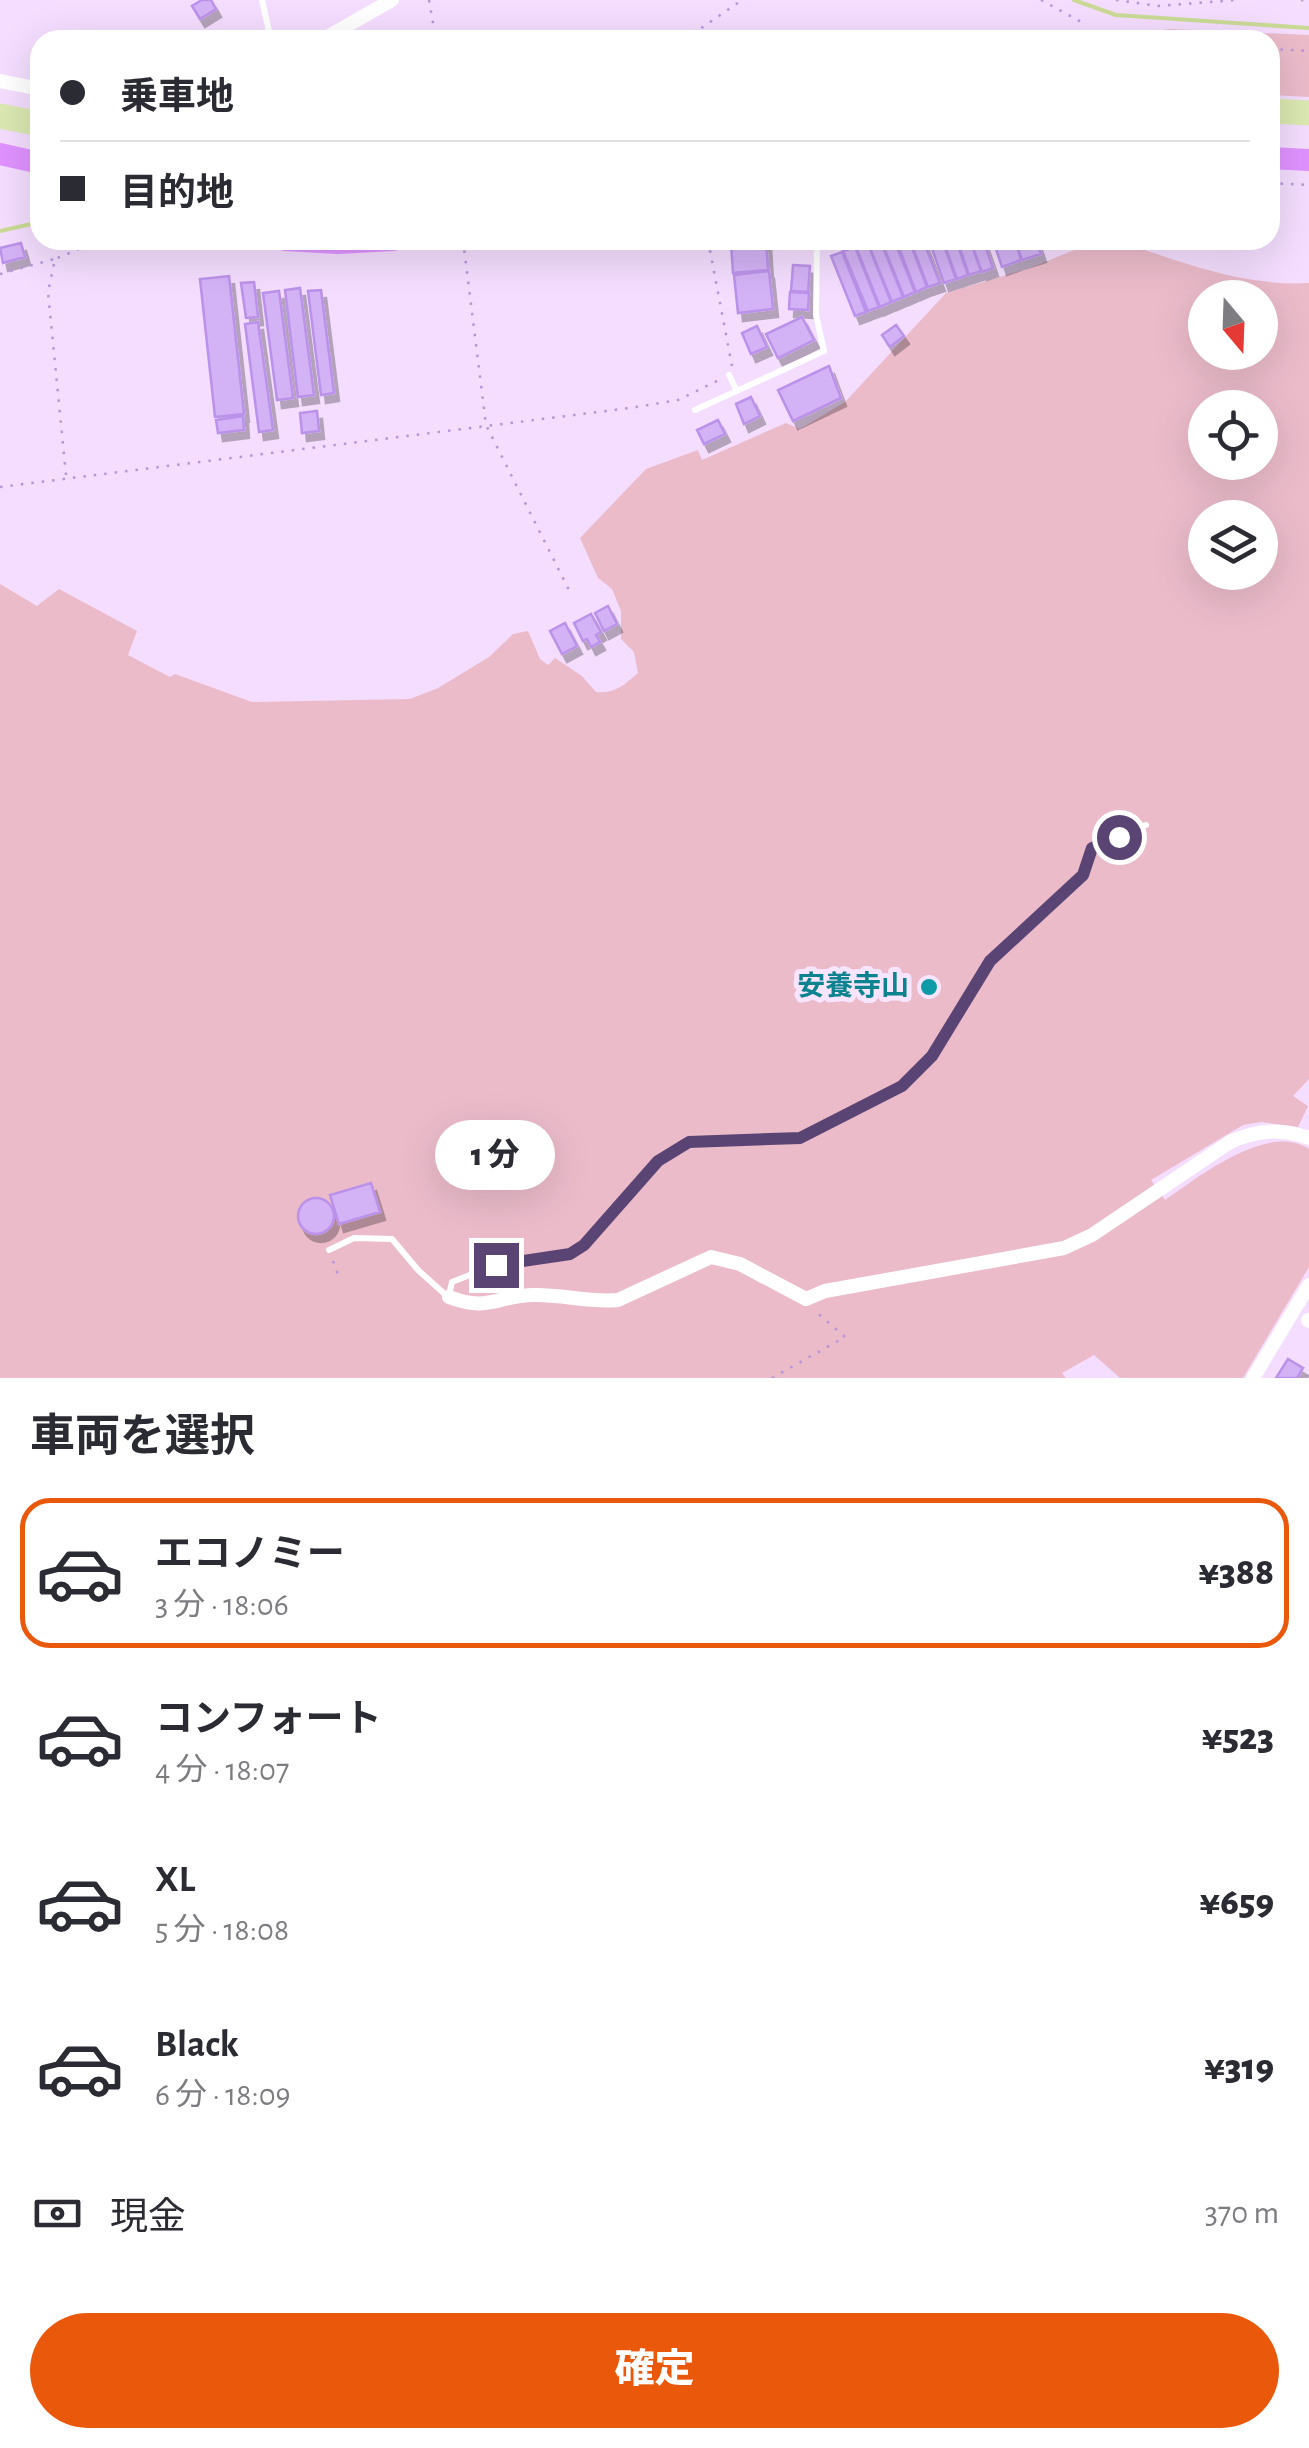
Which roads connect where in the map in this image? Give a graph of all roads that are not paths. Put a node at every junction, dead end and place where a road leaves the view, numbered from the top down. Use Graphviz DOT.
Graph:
graph roads {
  1 [pos="262,0"];
  2 [pos="392,0"];
  3 [pos="268,30"];
  4 [pos="340,30"];
  5 [pos="0,81"];
  6 [pos="30,87"];
  7 [pos="0,154"];
  8 [pos="1280,159"];
  9 [pos="1309,160"];
  10 [pos="30,161"];
  11 [pos="817,250"];
  12 [pos="729,376"];
  13 [pos="737,392"];
  14 [pos="695,410"];
  15 [pos="1146,826"];
  16 [pos="1309,1138"];
  17 [pos="329,1250"];
  18 [pos="1309,1285"];
  19 [pos="449,1298"];
  20 [pos="1254,1378"];
  1 -- 3 [label="lane"];
  2 -- 4 [label="street"];
  5 -- 6 [label="street"];
  7 -- 10 [label="main road"];
  8 -- 9 [label="main road"];
  11 -- 13 [label="lane"];
  12 -- 13 [label="lane"];
  13 -- 14 [label="lane"];
  15 -- 19 [label="lane"];
  16 -- 19 [label="street"];
  17 -- 19 [label="lane"];
  18 -- 20 [label="street"];
}
